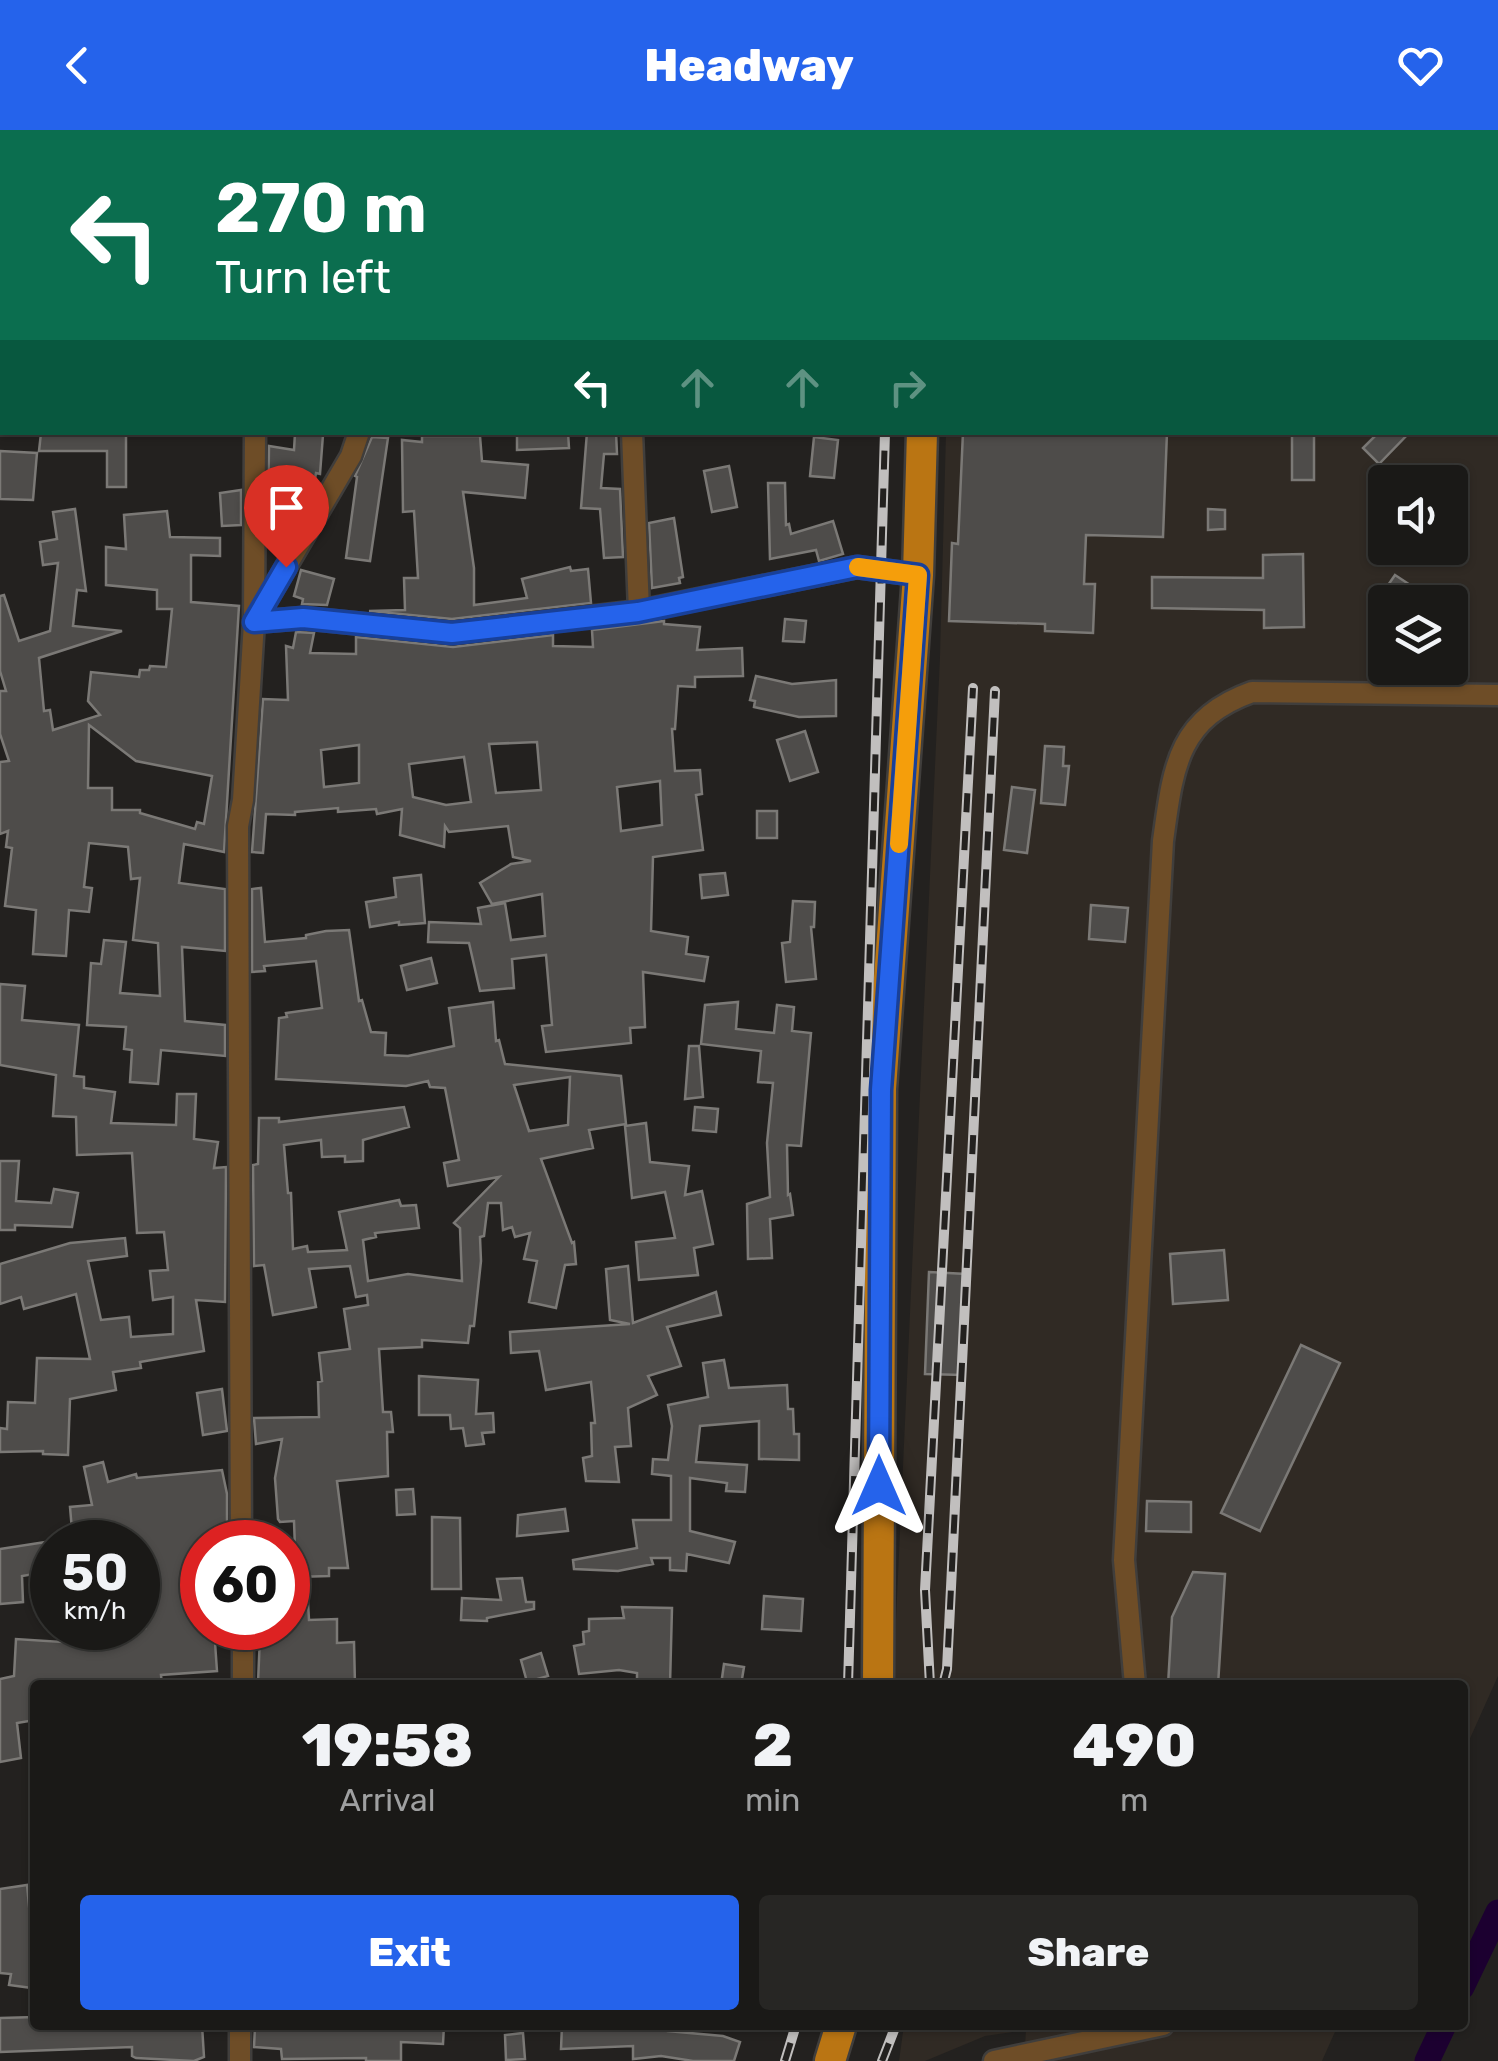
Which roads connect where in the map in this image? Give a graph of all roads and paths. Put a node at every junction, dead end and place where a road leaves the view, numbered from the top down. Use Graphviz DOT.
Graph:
graph roads {
  1 [pos="255,435"];
  2 [pos="359,435"];
  3 [pos="632,435"];
  4 [pos="922,435"];
  5 [pos="918,575"];
  6 [pos="638,612"];
  7 [pos="254,622"];
  8 [pos="1498,695"];
  9 [pos="242,1520"];
  10 [pos="243,1650"];
  11 [pos="242,1680"];
  12 [pos="878,1680"];
  13 [pos="1135,1680"];
  14 [pos="240,2030"];
  15 [pos="839,2030"];
  16 [pos="1140,2030"];
  17 [pos="240,2061"];
  18 [pos="830,2061"];
  19 [pos="994,2061"];
  1 -- 7 [label="street"];
  2 -- 7 [label="street"];
  3 -- 6 [label="street"];
  4 -- 5 [label="main road"];
  5 -- 6 [label="street"];
  5 -- 12 [label="main road"];
  6 -- 7 [label="street"];
  7 -- 9 [label="street"];
  8 -- 13 [label="street"];
  10 -- 11 [label="street"];
  14 -- 17 [label="street"];
  15 -- 18 [label="main road"];
  16 -- 19 [label="street"];
}
